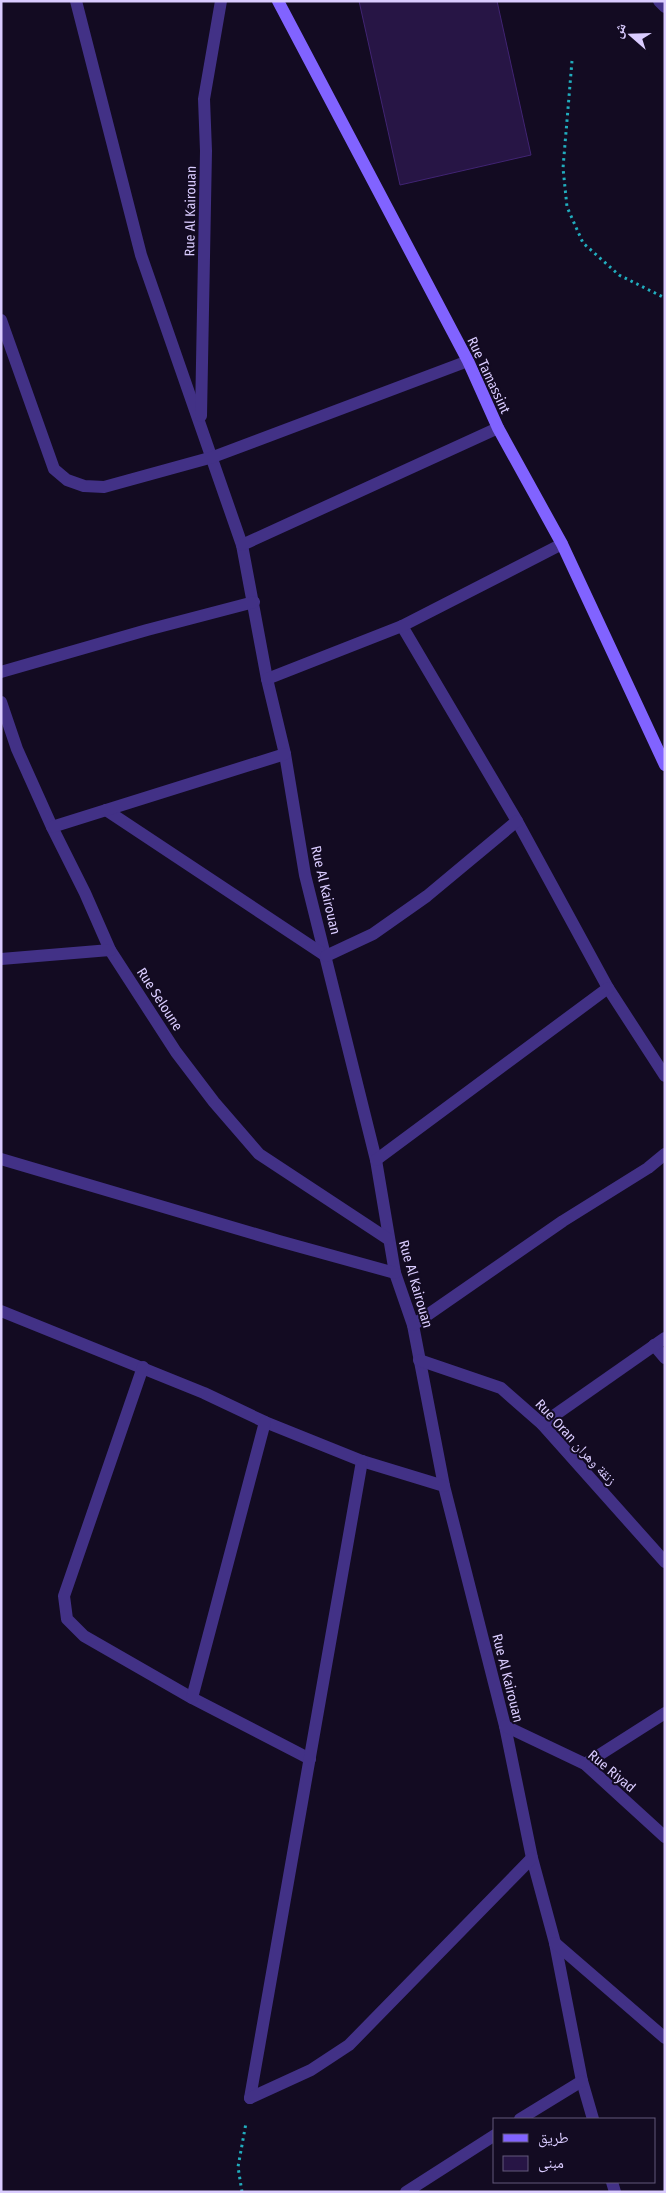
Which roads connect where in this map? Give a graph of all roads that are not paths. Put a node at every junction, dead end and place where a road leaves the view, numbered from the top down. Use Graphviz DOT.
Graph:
graph roads {
  1 [pos="76,1"];
  2 [pos="221,1"];
  3 [pos="278,1"];
  4 [pos="659,1"];
  5 [pos="665,7"];
  6 [pos="1,320"];
  7 [pos="468,361"];
  8 [pos="201,424"];
  9 [pos="498,428"];
  10 [pos="213,457"];
  11 [pos="562,544"];
  12 [pos="242,545"];
  13 [pos="254,602"];
  14 [pos="402,626"];
  15 [pos="1,672"];
  16 [pos="267,679"];
  17 [pos="1,702"];
  18 [pos="4,716"];
  19 [pos="285,754"];
  20 [pos="665,765"];
  21 [pos="106,810"];
  22 [pos="517,820"];
  23 [pos="52,827"];
  24 [pos="110,950"];
  25 [pos="326,956"];
  26 [pos="1,959"];
  27 [pos="608,988"];
  28 [pos="665,1076"];
  29 [pos="665,1154"];
  30 [pos="1,1159"];
  31 [pos="376,1160"];
  32 [pos="388,1239"];
  33 [pos="395,1273"];
  34 [pos="1,1311"];
  35 [pos="414,1324"];
  36 [pos="665,1338"];
  37 [pos="654,1346"];
  38 [pos="665,1358"];
  39 [pos="419,1360"];
  40 [pos="143,1367"];
  41 [pos="265,1422"];
  42 [pos="542,1424"];
  43 [pos="362,1461"];
  44 [pos="444,1486"];
  45 [pos="665,1562"];
  46 [pos="192,1698"];
  47 [pos="665,1713"];
  48 [pos="506,1726"];
  49 [pos="310,1759"];
  50 [pos="585,1764"];
  51 [pos="665,1837"];
  52 [pos="532,1858"];
  53 [pos="555,1943"];
  54 [pos="665,2038"];
  55 [pos="582,2081"];
  56 [pos="522,2118"];
  57 [pos="593,2118"];
  58 [pos="493,2136"];
  59 [pos="406,2192"];
  1 -- 8 [label="street, Rue Al Kairouan"];
  2 -- 8 [label="street, Rue Al Kairouan"];
  3 -- 7 [label="main road, Rue Tamassint"];
  4 -- 5 [label="street"];
  6 -- 10 [label="street"];
  7 -- 9 [label="main road, Rue Tamassint"];
  7 -- 10 [label="street"];
  8 -- 10 [label="street, Rue Al Kairouan"];
  9 -- 11 [label="main road, Rue Tamassint"];
  9 -- 12 [label="street"];
  10 -- 12 [label="street, Rue Al Kairouan"];
  11 -- 14 [label="street"];
  11 -- 20 [label="main road, Rue Tamassint"];
  12 -- 13 [label="street, Rue Al Kairouan"];
  13 -- 15 [label="street"];
  13 -- 16 [label="street, Rue Al Kairouan"];
  14 -- 16 [label="street"];
  14 -- 22 [label="street"];
  16 -- 19 [label="street, Rue Al Kairouan"];
  17 -- 18 [label="street, Rue Seloune"];
  18 -- 23 [label="street, Rue Seloune"];
  19 -- 21 [label="street"];
  19 -- 25 [label="street, Rue Al Kairouan"];
  21 -- 23 [label="street"];
  21 -- 25 [label="street"];
  22 -- 25 [label="street"];
  22 -- 27 [label="street"];
  23 -- 24 [label="street, Rue Seloune"];
  24 -- 26 [label="street"];
  24 -- 32 [label="street, Rue Seloune"];
  25 -- 31 [label="street, Rue Al Kairouan"];
  27 -- 28 [label="street"];
  27 -- 31 [label="street"];
  29 -- 35 [label="street"];
  30 -- 33 [label="street"];
  31 -- 32 [label="street, Rue Al Kairouan"];
  32 -- 33 [label="street, Rue Al Kairouan"];
  33 -- 35 [label="street, Rue Al Kairouan"];
  34 -- 40 [label="street"];
  35 -- 39 [label="street, Rue Al Kairouan"];
  36 -- 37 [label="street"];
  37 -- 38 [label="street"];
  37 -- 42 [label="street"];
  39 -- 42 [label="street, Rue Oran زنقة وهران"];
  39 -- 44 [label="street, Rue Al Kairouan"];
  40 -- 41 [label="street"];
  40 -- 46 [label="street"];
  41 -- 43 [label="street"];
  41 -- 46 [label="street"];
  42 -- 45 [label="street, Rue Oran زنقة وهران"];
  43 -- 44 [label="street"];
  43 -- 49 [label="street"];
  44 -- 48 [label="street, Rue Al Kairouan"];
  46 -- 49 [label="street"];
  47 -- 50 [label="street"];
  48 -- 50 [label="street, Rue Riyad"];
  48 -- 52 [label="street, Rue Al Kairouan"];
  49 -- 52 [label="street"];
  50 -- 51 [label="street, Rue Riyad"];
  52 -- 53 [label="street, Rue Al Kairouan"];
  53 -- 54 [label="street"];
  53 -- 55 [label="street, Rue Al Kairouan"];
  55 -- 56 [label="street"];
  55 -- 57 [label="street, Rue Al Kairouan"];
  58 -- 59 [label="street"];
}
